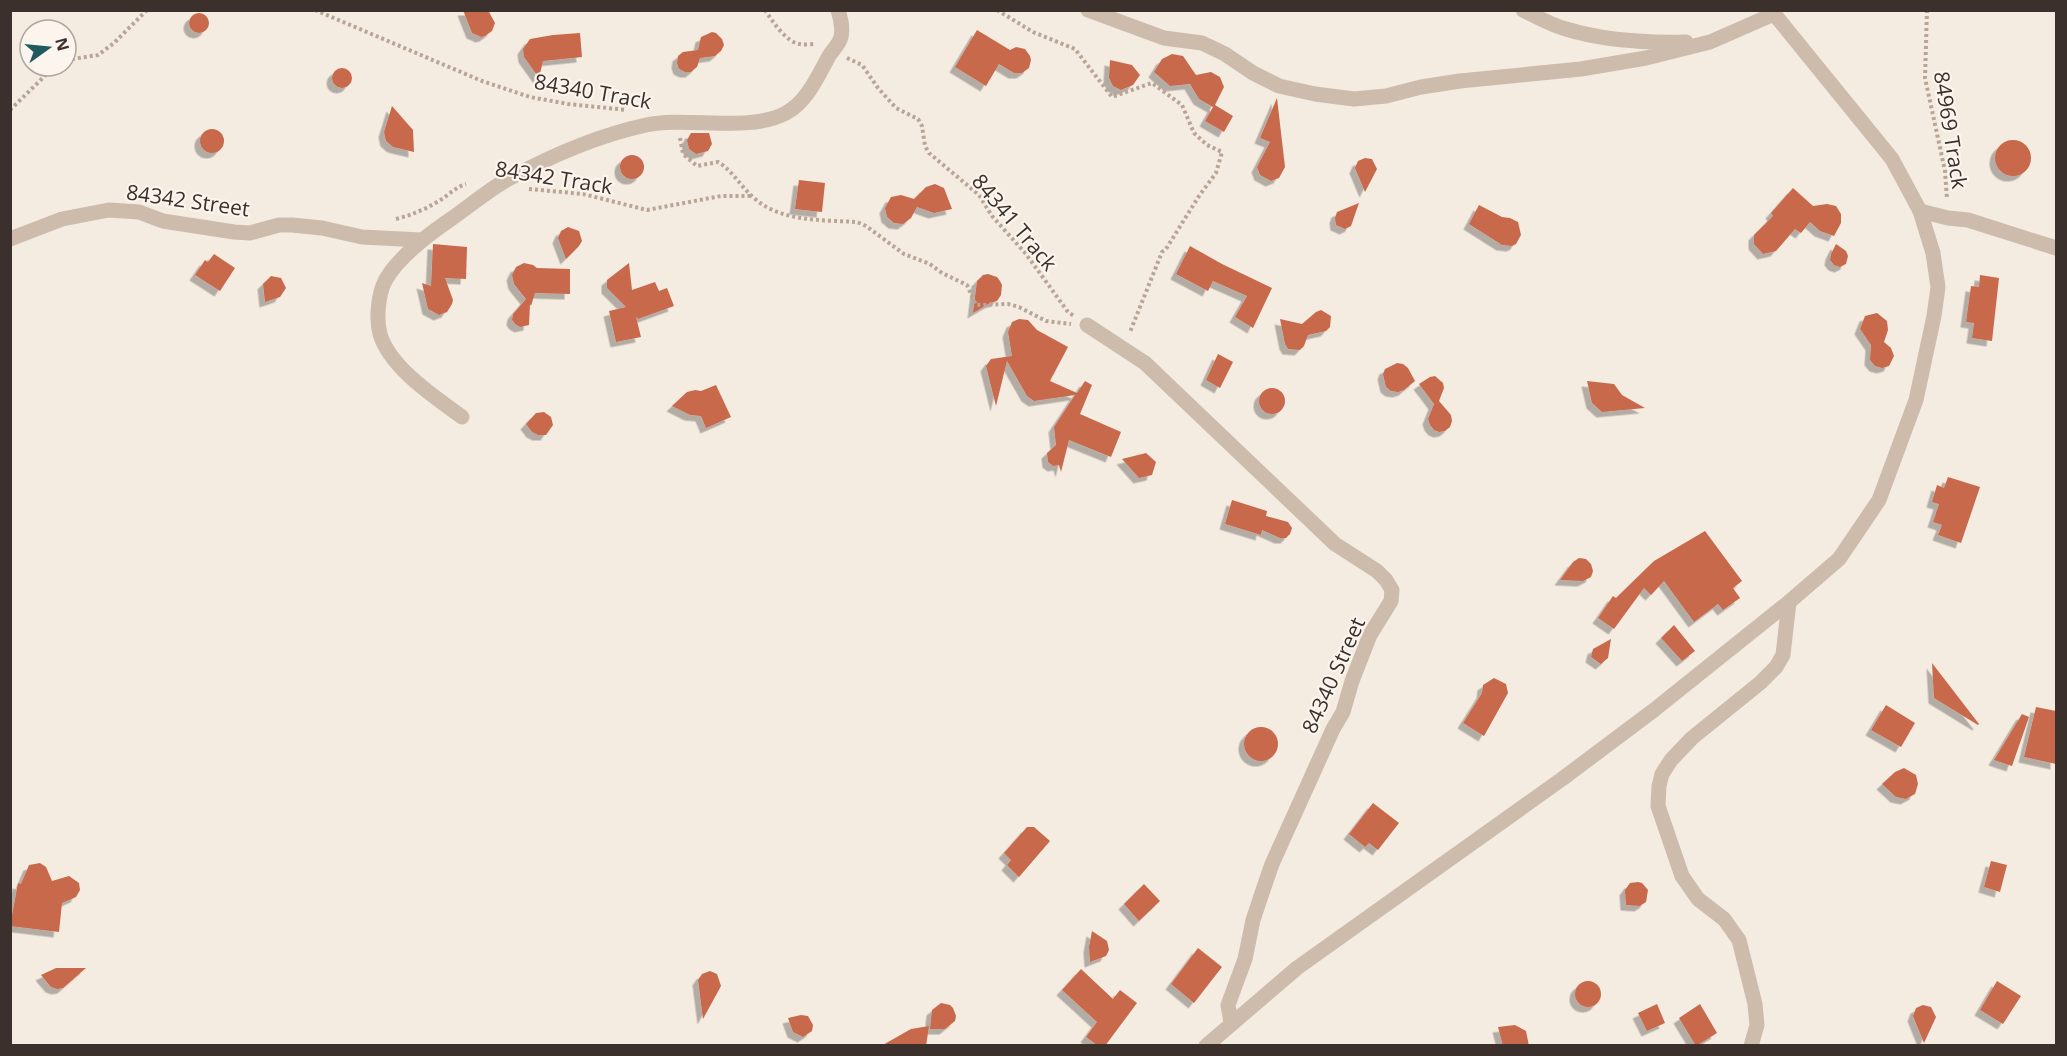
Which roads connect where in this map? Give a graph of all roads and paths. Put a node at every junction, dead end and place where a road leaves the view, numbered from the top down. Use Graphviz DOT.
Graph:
graph roads {
  1 [pos="147,10"];
  2 [pos="315,10"];
  3 [pos="765,10"];
  4 [pos="838,10"];
  5 [pos="997,10"];
  6 [pos="1088,10"];
  7 [pos="1523,10"];
  8 [pos="1927,10"];
  9 [pos="1773,12"];
  10 [pos="1710,42"];
  11 [pos="832,51"];
  12 [pos="78,58"];
  13 [pos="43,78"];
  14 [pos="10,110"];
  15 [pos="635,111"];
  16 [pos="667,121"];
  17 [pos="471,183"];
  18 [pos="501,183"];
  19 [pos="753,196"];
  20 [pos="1920,211"];
  21 [pos="1948,218"];
  22 [pos="389,221"];
  23 [pos="10,239"];
  24 [pos="421,240"];
  25 [pos="2056,248"];
  26 [pos="1087,326"];
  27 [pos="1134,337"];
  28 [pos="462,417"];
  29 [pos="1789,602"];
  30 [pos="1231,1023"];
  31 [pos="1206,1046"];
  32 [pos="1751,1046"];
  1 -- 12 [label="path"];
  2 -- 15 [label="path, 84340 Track"];
  3 -- 11 [label="path, 84341 Track"];
  4 -- 11 [label="street"];
  5 -- 27 [label="path"];
  6 -- 10 [label="street"];
  7 -- 10 [label="street"];
  8 -- 21 [label="path, 84969 Track"];
  9 -- 10 [label="street"];
  9 -- 20 [label="street"];
  11 -- 16 [label="street"];
  11 -- 26 [label="path, 84341 Track"];
  13 -- 14 [label="path"];
  16 -- 18 [label="street"];
  16 -- 19 [label="path, 84340 Track"];
  17 -- 22 [label="path, 84342 Track"];
  18 -- 19 [label="path, 84342 Track"];
  18 -- 24 [label="street"];
  19 -- 26 [label="path, 84340 Track"];
  20 -- 21 [label="street"];
  20 -- 29 [label="street"];
  21 -- 25 [label="street"];
  23 -- 24 [label="street, 84342 Street"];
  24 -- 28 [label="street"];
  26 -- 30 [label="street, 84340 Street"];
  29 -- 30 [label="street"];
  29 -- 32 [label="street"];
  30 -- 31 [label="street"];
}
